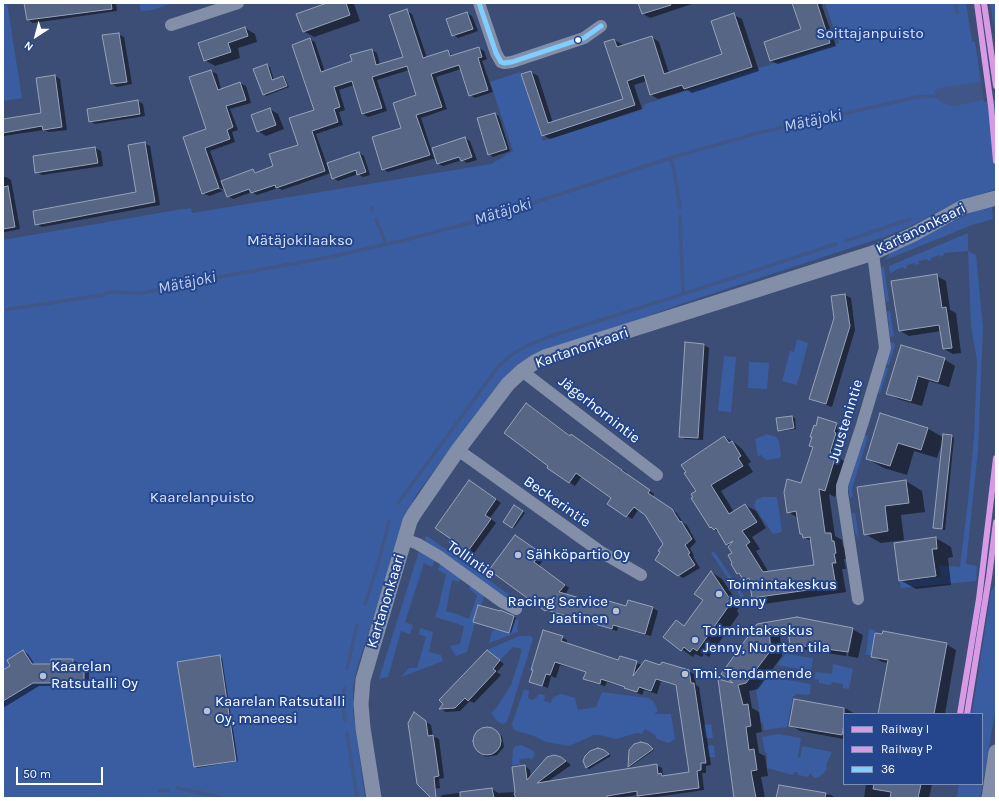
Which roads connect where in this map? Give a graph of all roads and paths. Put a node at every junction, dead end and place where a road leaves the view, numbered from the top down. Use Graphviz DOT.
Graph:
graph roads {
  1 [pos="238,3"];
  2 [pos="479,3"];
  3 [pos="171,25"];
  4 [pos="601,26"];
  5 [pos="996,198"];
  6 [pos="873,253"];
  7 [pos="522,371"];
  8 [pos="458,450"];
  9 [pos="657,475"];
  10 [pos="405,539"];
  11 [pos="641,575"];
  12 [pos="858,599"];
  13 [pos="516,609"];
  14 [pos="996,752"];
  15 [pos="992,790"];
  16 [pos="374,798"];
  1 -- 3 [label="street"];
  2 -- 4 [label="street"];
  5 -- 6 [label="street, Kartanonkaari"];
  6 -- 7 [label="street, Kartanonkaari"];
  6 -- 12 [label="street, Juustenintie"];
  7 -- 8 [label="street, Kartanonkaari"];
  7 -- 9 [label="street, Jägerhornintie"];
  8 -- 10 [label="street, Kartanonkaari"];
  8 -- 11 [label="street, Beckerintie"];
  10 -- 13 [label="street, Tollintie"];
  10 -- 16 [label="street, Kartanonkaari"];
  14 -- 15 [label="street"];
}
